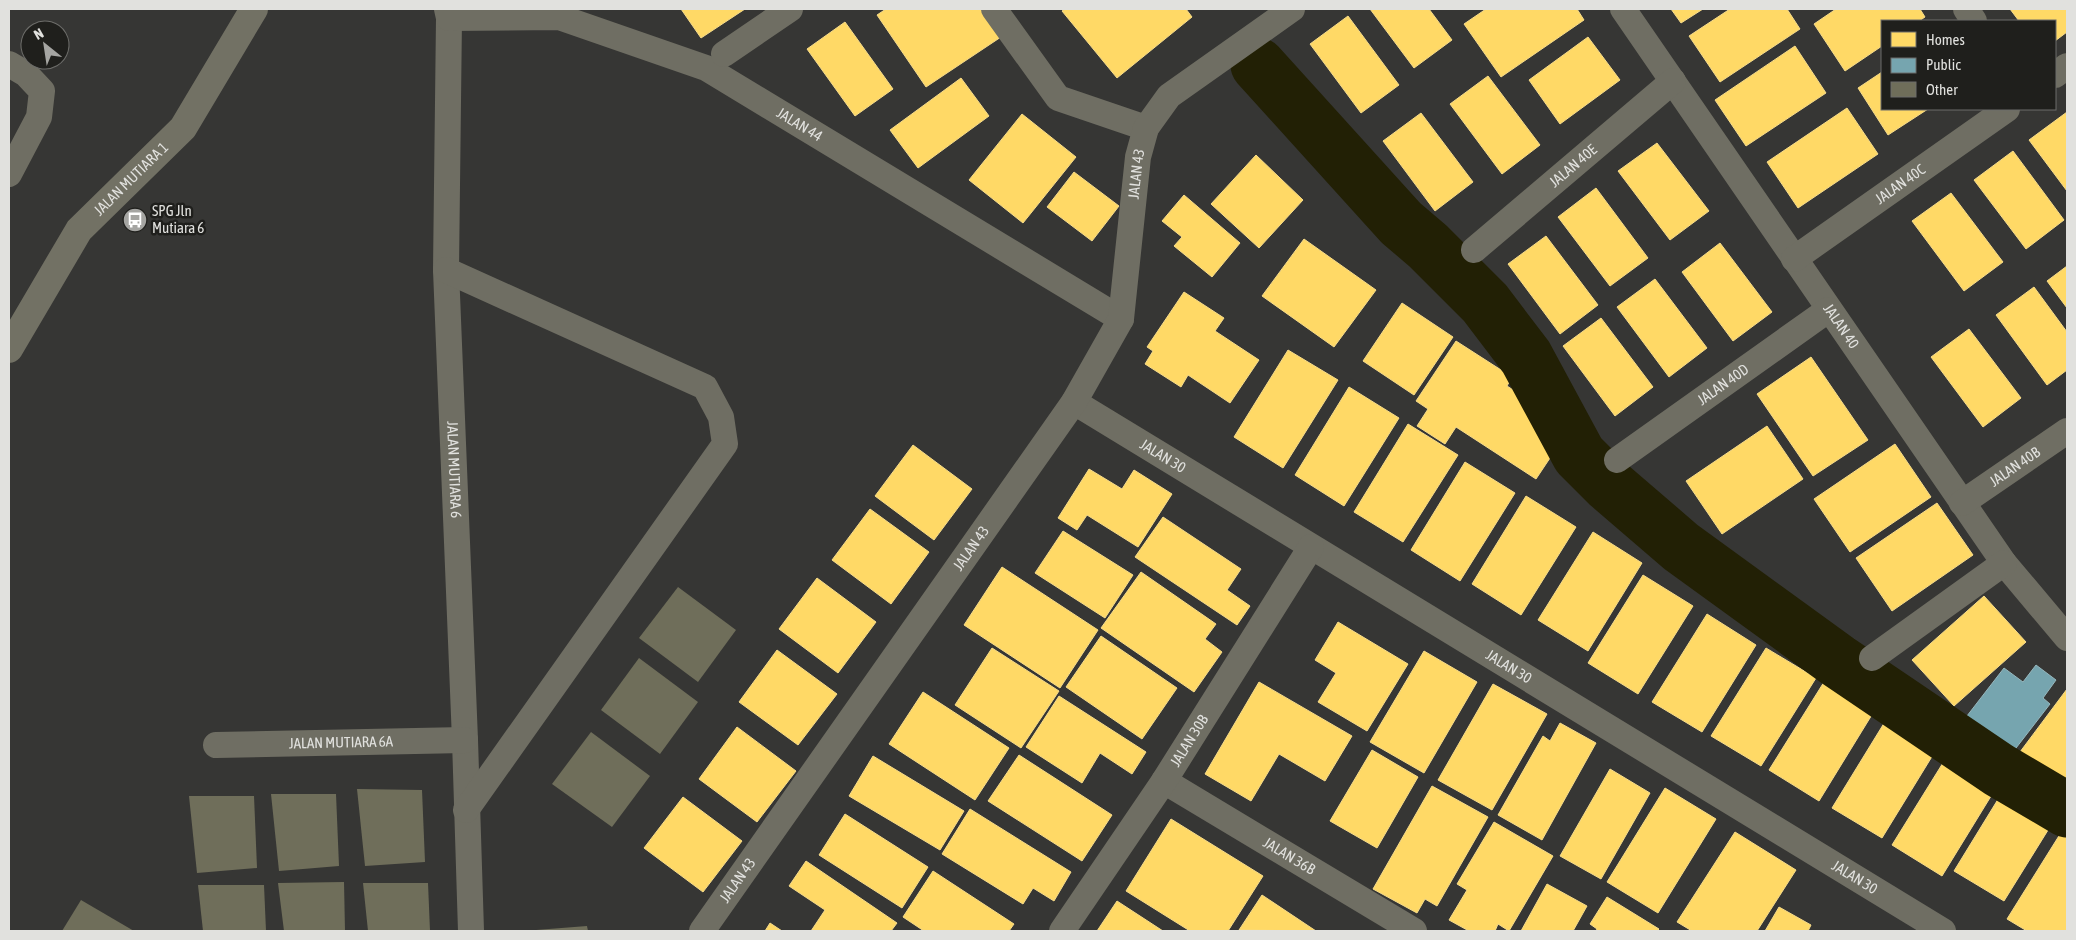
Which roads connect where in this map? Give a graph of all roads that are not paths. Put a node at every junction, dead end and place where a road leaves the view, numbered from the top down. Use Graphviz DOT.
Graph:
graph roads {
  1 [pos="254,9"];
  2 [pos="790,9"];
  3 [pos="994,9"];
  4 [pos="1292,9"];
  5 [pos="1623,9"];
  6 [pos="1966,9"];
  7 [pos="448,13"];
  8 [pos="1973,20"];
  9 [pos="724,54"];
  10 [pos="9,64"];
  11 [pos="2067,66"];
  12 [pos="2056,74"];
  13 [pos="1673,81"];
  14 [pos="2006,110"];
  15 [pos="1146,128"];
  16 [pos="9,174"];
  17 [pos="1474,250"];
  18 [pos="1794,260"];
  19 [pos="446,270"];
  20 [pos="1828,310"];
  21 [pos="1121,319"];
  22 [pos="9,349"];
  23 [pos="1074,402"];
  24 [pos="2067,431"];
  25 [pos="1618,460"];
  26 [pos="1962,503"];
  27 [pos="1311,547"];
  28 [pos="2004,563"];
  29 [pos="2067,638"];
  30 [pos="1872,658"];
  31 [pos="465,740"];
  32 [pos="216,746"];
  33 [pos="1164,780"];
  34 [pos="466,810"];
  35 [pos="1405,929"];
  36 [pos="471,931"];
  37 [pos="702,931"];
  38 [pos="1062,931"];
  39 [pos="1943,931"];
  1 -- 22 [label="street, JALAN MUTIARA 1"];
  2 -- 9 [label="street"];
  3 -- 15 [label="street"];
  4 -- 15 [label="street, JALAN 43"];
  5 -- 13 [label="street, JALAN 40"];
  6 -- 8 [label="street"];
  7 -- 19 [label="street, JALAN MUTIARA 6"];
  7 -- 21 [label="street, JALAN 44"];
  10 -- 16 [label="street"];
  11 -- 12 [label="street"];
  13 -- 17 [label="street, JALAN 40E"];
  13 -- 18 [label="street, JALAN 40"];
  14 -- 18 [label="street, JALAN 40C"];
  15 -- 21 [label="street, JALAN 43"];
  18 -- 20 [label="street, JALAN 40"];
  19 -- 31 [label="street, JALAN MUTIARA 6"];
  19 -- 34 [label="street"];
  20 -- 25 [label="street, JALAN 40D"];
  20 -- 26 [label="street, JALAN 40"];
  21 -- 23 [label="street, JALAN 43"];
  23 -- 27 [label="street, JALAN 30"];
  23 -- 37 [label="street, JALAN 43"];
  24 -- 26 [label="street, JALAN 40B"];
  26 -- 28 [label="street, JALAN 40"];
  27 -- 33 [label="street, JALAN 30B"];
  27 -- 39 [label="street, JALAN 30"];
  28 -- 29 [label="street, JALAN 40"];
  28 -- 30 [label="street"];
  31 -- 32 [label="street, JALAN MUTIARA 6A"];
  31 -- 34 [label="street, JALAN MUTIARA 6"];
  33 -- 35 [label="street, JALAN 36B"];
  33 -- 38 [label="street, JALAN 30B"];
  34 -- 36 [label="street, JALAN MUTIARA 6"];
}
